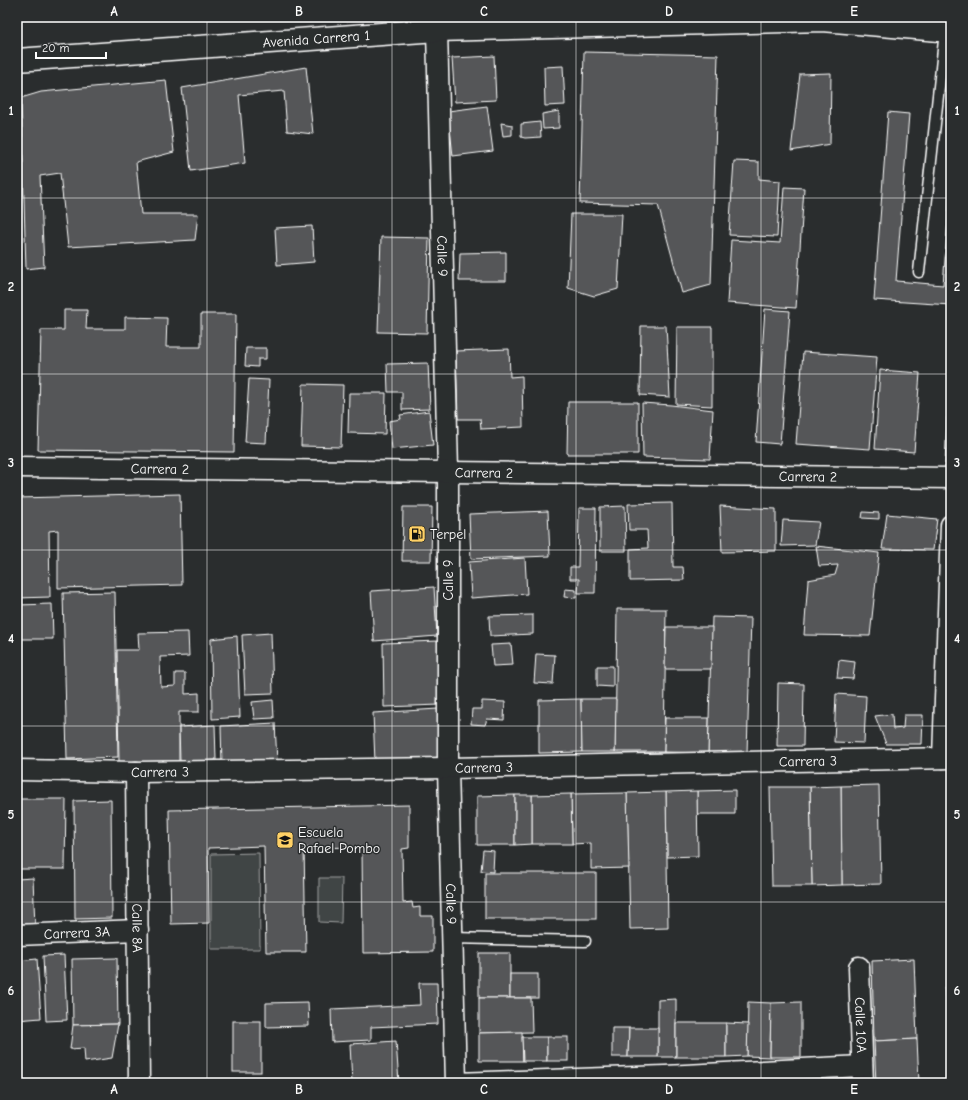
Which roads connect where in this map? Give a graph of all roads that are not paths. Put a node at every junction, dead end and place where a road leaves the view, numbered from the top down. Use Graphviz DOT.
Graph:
graph roads {
  1 [pos="437,30"];
  2 [pos="948,31"];
  3 [pos="17,60"];
  4 [pos="919,272"];
  5 [pos="17,467"];
  6 [pos="448,471"];
  7 [pos="951,478"];
  8 [pos="951,524"];
  9 [pos="947,758"];
  10 [pos="448,768"];
  11 [pos="17,770"];
  12 [pos="136,772"];
  13 [pos="138,930"];
  14 [pos="17,935"];
  15 [pos="452,938"];
  16 [pos="585,941"];
  17 [pos="859,967"];
  18 [pos="862,1075"];
  19 [pos="665,1080"];
  20 [pos="139,1083"];
  21 [pos="456,1083"];
  1 -- 2 [label="main road, Avenida Carrera 1"];
  1 -- 3 [label="main road, Avenida Carrera 1"];
  1 -- 6 [label="street, Calle 9"];
  2 -- 4 [label="lane"];
  5 -- 6 [label="street, Carrera 2"];
  6 -- 7 [label="street, Carrera 2"];
  6 -- 10 [label="street, Calle 9"];
  8 -- 9 [label="street"];
  9 -- 10 [label="street, Carrera 3"];
  10 -- 12 [label="street, Carrera 3"];
  10 -- 15 [label="street, Calle 9"];
  11 -- 12 [label="street, Carrera 3"];
  12 -- 13 [label="street, Calle 8A"];
  13 -- 14 [label="street, Carrera 3A"];
  13 -- 20 [label="street, Calle 8A"];
  15 -- 16 [label="lane"];
  15 -- 21 [label="street, Calle 9"];
  17 -- 18 [label="street, Calle 10A"];
  18 -- 19 [label="street"];
  19 -- 21 [label="street"];
}
